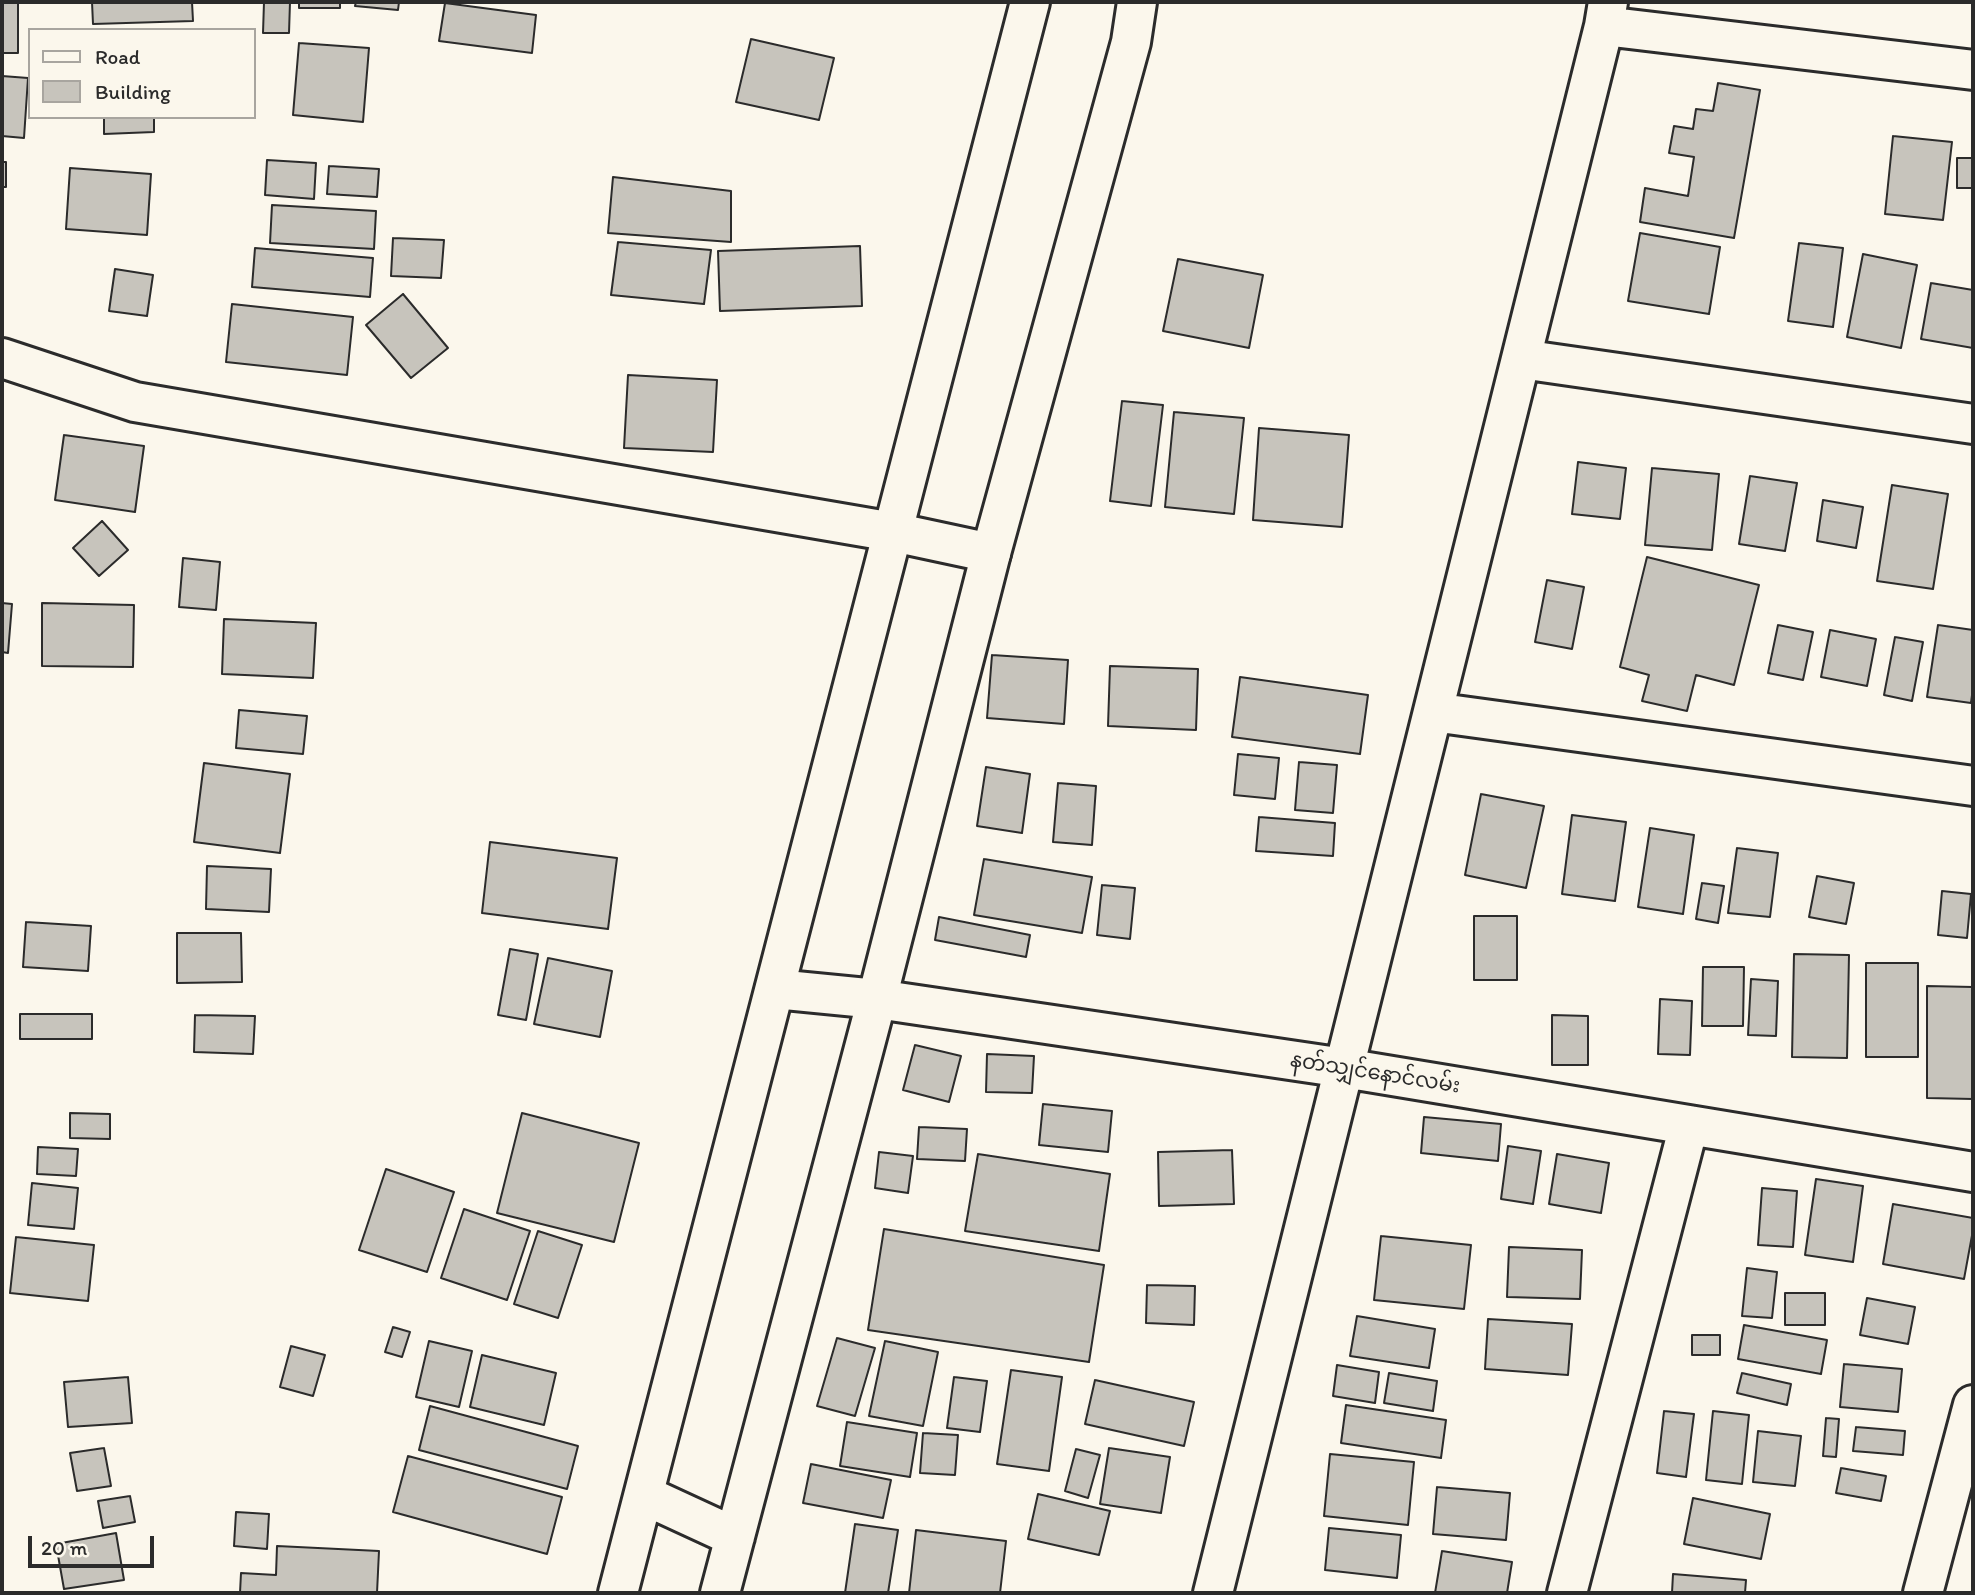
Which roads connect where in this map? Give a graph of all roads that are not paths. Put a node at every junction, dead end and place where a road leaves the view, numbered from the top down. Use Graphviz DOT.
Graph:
graph roads {
  1 [pos="1030,2"];
  2 [pos="1137,2"];
  3 [pos="1606,14"];
  4 [pos="1973,70"];
  5 [pos="2,358"];
  6 [pos="1521,359"];
  7 [pos="1973,424"];
  8 [pos="893,532"];
  9 [pos="991,553"];
  10 [pos="1433,712"];
  11 [pos="1973,786"];
  12 [pos="775,989"];
  13 [pos="877,999"];
  14 [pos="1344,1068"];
  15 [pos="1689,1125"];
  16 [pos="1973,1172"];
  17 [pos="1973,1405"];
  18 [pos="644,1495"];
  19 [pos="734,1537"];
  20 [pos="618,1593"];
  21 [pos="720,1593"];
  22 [pos="1213,1593"];
  23 [pos="1567,1593"];
  24 [pos="1923,1593"];
  1 -- 8 [label="main road"];
  2 -- 9 [label="main road"];
  3 -- 4 [label="main road"];
  3 -- 6 [label="main road"];
  5 -- 8 [label="main road"];
  6 -- 7 [label="main road"];
  6 -- 10 [label="main road"];
  8 -- 9 [label="main road"];
  8 -- 12 [label="main road"];
  9 -- 13 [label="main road"];
  10 -- 11 [label="main road"];
  10 -- 14 [label="main road"];
  12 -- 13 [label="main road, နတ်သျှင်နောင်လမ်း"];
  12 -- 18 [label="main road"];
  13 -- 14 [label="main road, နတ်သျှင်နောင်လမ်း"];
  13 -- 19 [label="main road"];
  14 -- 15 [label="main road, နတ်သျှင်နောင်လမ်း"];
  14 -- 22 [label="main road"];
  15 -- 16 [label="main road, နတ်သျှင်နောင်လမ်း"];
  15 -- 23 [label="main road"];
  17 -- 24 [label="main road"];
  18 -- 19 [label="main road"];
  18 -- 20 [label="main road"];
  19 -- 21 [label="main road"];
}
